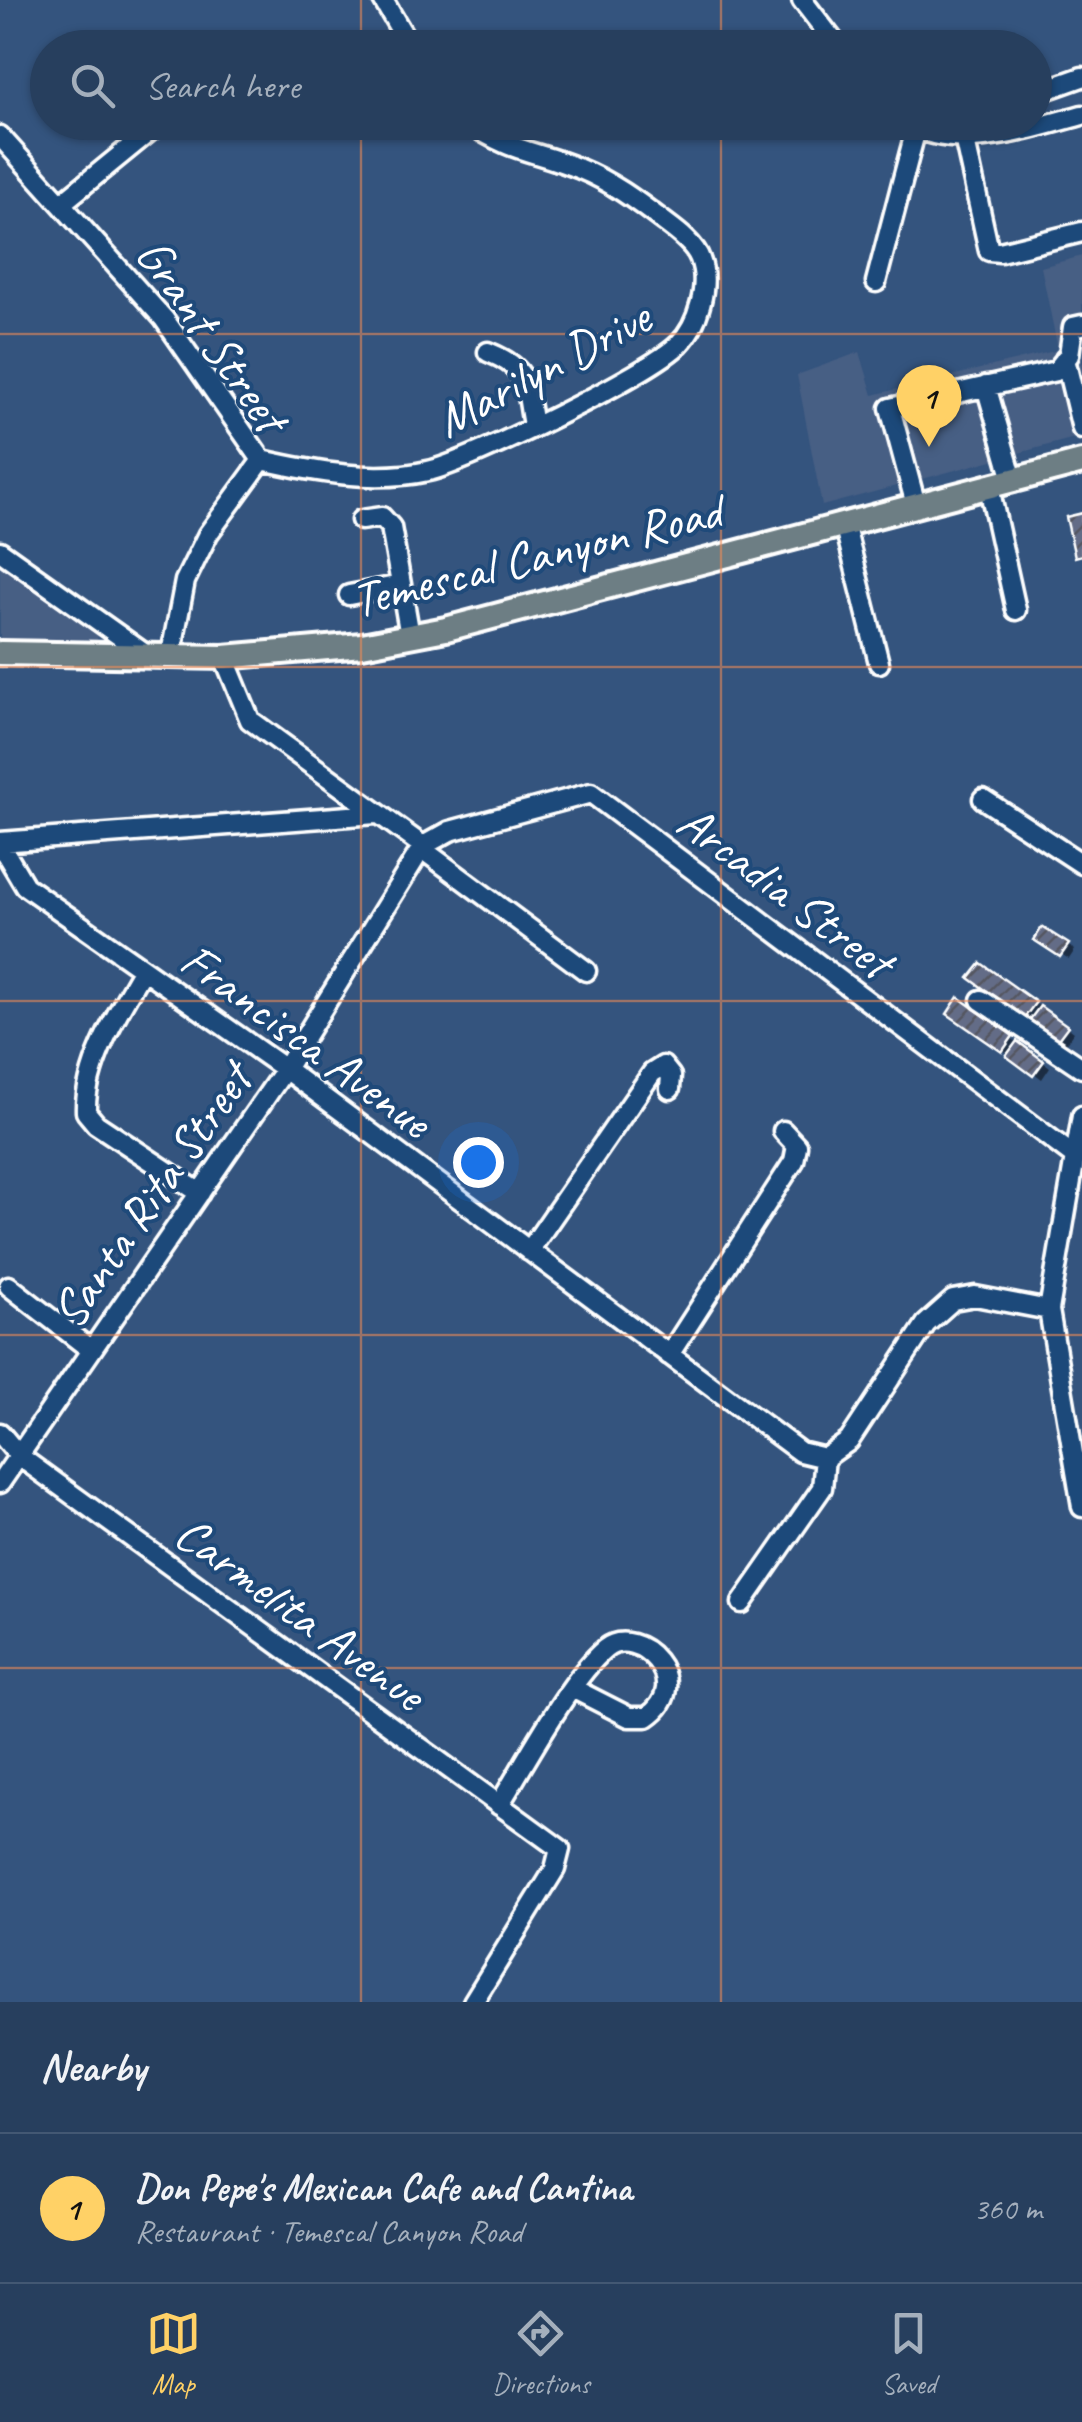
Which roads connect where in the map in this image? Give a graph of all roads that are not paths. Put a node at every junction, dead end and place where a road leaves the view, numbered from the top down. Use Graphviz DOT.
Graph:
graph roads {
  1 [pos="382,0"];
  2 [pos="802,0"];
  3 [pos="400,30"];
  4 [pos="825,30"];
  5 [pos="1082,77"];
  6 [pos="1052,88"];
  7 [pos="1082,115"];
  8 [pos="1052,121"];
  9 [pos="0,136"];
  10 [pos="140,140"];
  11 [pos="493,140"];
  12 [pos="908,140"];
  13 [pos="965,140"];
  14 [pos="63,202"];
  15 [pos="1082,232"];
  16 [pos="876,282"];
  17 [pos="1082,324"];
  18 [pos="488,352"];
  19 [pos="1065,360"];
  20 [pos="986,386"];
  21 [pos="533,426"];
  22 [pos="1082,428"];
  23 [pos="262,460"];
  24 [pos="1082,462"];
  25 [pos="1013,480"];
  26 [pos="989,486"];
  27 [pos="916,504"];
  28 [pos="362,520"];
  29 [pos="844,523"];
  30 [pos="0,551"];
  31 [pos="402,585"];
  32 [pos="349,595"];
  33 [pos="1016,610"];
  34 [pos="410,636"];
  35 [pos="0,653"];
  36 [pos="145,654"];
  37 [pos="171,654"];
  38 [pos="224,657"];
  39 [pos="878,664"];
  40 [pos="983,799"];
  41 [pos="376,814"];
  42 [pos="0,843"];
  43 [pos="423,848"];
  44 [pos="1082,864"];
  45 [pos="143,969"];
  46 [pos="586,971"];
  47 [pos="981,1000"];
  48 [pos="1082,1068"];
  49 [pos="285,1069"];
  50 [pos="670,1089"];
  51 [pos="1082,1116"];
  52 [pos="783,1131"];
  53 [pos="1075,1157"];
  54 [pos="200,1193"];
  55 [pos="529,1251"];
  56 [pos="9,1286"];
  57 [pos="1049,1310"];
  58 [pos="92,1350"];
  59 [pos="669,1355"];
  60 [pos="0,1434"];
  61 [pos="18,1456"];
  62 [pos="825,1458"];
  63 [pos="0,1484"];
  64 [pos="1082,1507"];
  65 [pos="742,1602"];
  66 [pos="574,1689"];
  67 [pos="499,1805"];
  68 [pos="472,2002"];
  1 -- 3 [label="street"];
  2 -- 4 [label="street"];
  5 -- 6 [label="street"];
  7 -- 8 [label="street"];
  9 -- 14 [label="street, Grant Street"];
  10 -- 14 [label="street"];
  11 -- 21 [label="street, Marilyn Drive"];
  12 -- 16 [label="street"];
  13 -- 15 [label="street"];
  14 -- 23 [label="street, Grant Street"];
  17 -- 19 [label="street"];
  18 -- 21 [label="street"];
  19 -- 20 [label="street"];
  19 -- 22 [label="street"];
  20 -- 25 [label="street"];
  20 -- 27 [label="street"];
  21 -- 23 [label="street, Marilyn Drive"];
  23 -- 37 [label="street, Grant Street"];
  24 -- 25 [label="main road, Temescal Canyon Road"];
  25 -- 26 [label="main road, Temescal Canyon Road"];
  26 -- 27 [label="main road, Temescal Canyon Road"];
  26 -- 33 [label="street"];
  27 -- 29 [label="main road, Temescal Canyon Road"];
  28 -- 31 [label="street"];
  29 -- 34 [label="main road, Temescal Canyon Road"];
  29 -- 39 [label="street"];
  30 -- 36 [label="street"];
  31 -- 32 [label="street"];
  31 -- 34 [label="street"];
  34 -- 38 [label="main road, Temescal Canyon Road"];
  35 -- 36 [label="main road, Temescal Canyon Road"];
  36 -- 37 [label="main road, Temescal Canyon Road"];
  37 -- 38 [label="main road, Temescal Canyon Road"];
  38 -- 41 [label="street"];
  40 -- 44 [label="street"];
  41 -- 42 [label="street"];
  41 -- 43 [label="street"];
  42 -- 45 [label="street, Francisca Avenue"];
  43 -- 46 [label="street"];
  43 -- 49 [label="street, Santa Rita Street"];
  43 -- 53 [label="street, Arcadia Street"];
  45 -- 49 [label="street, Francisca Avenue"];
  45 -- 54 [label="street"];
  47 -- 48 [label="street"];
  49 -- 54 [label="street, Santa Rita Street"];
  49 -- 55 [label="street, Francisca Avenue"];
  50 -- 55 [label="street"];
  51 -- 53 [label="street"];
  52 -- 59 [label="street"];
  53 -- 57 [label="street"];
  54 -- 58 [label="street, Santa Rita Street"];
  55 -- 59 [label="street, Francisca Avenue"];
  56 -- 58 [label="street"];
  57 -- 62 [label="street"];
  57 -- 64 [label="street"];
  58 -- 61 [label="street, Santa Rita Street"];
  59 -- 62 [label="street, Francisca Avenue"];
  60 -- 61 [label="street, Carmelita Avenue"];
  61 -- 63 [label="street, Santa Rita Street"];
  61 -- 67 [label="street, Carmelita Avenue"];
  62 -- 65 [label="street"];
  66 -- 66 [label="street"];
  66 -- 67 [label="street"];
  67 -- 68 [label="street, Carmelita Avenue"];
}
